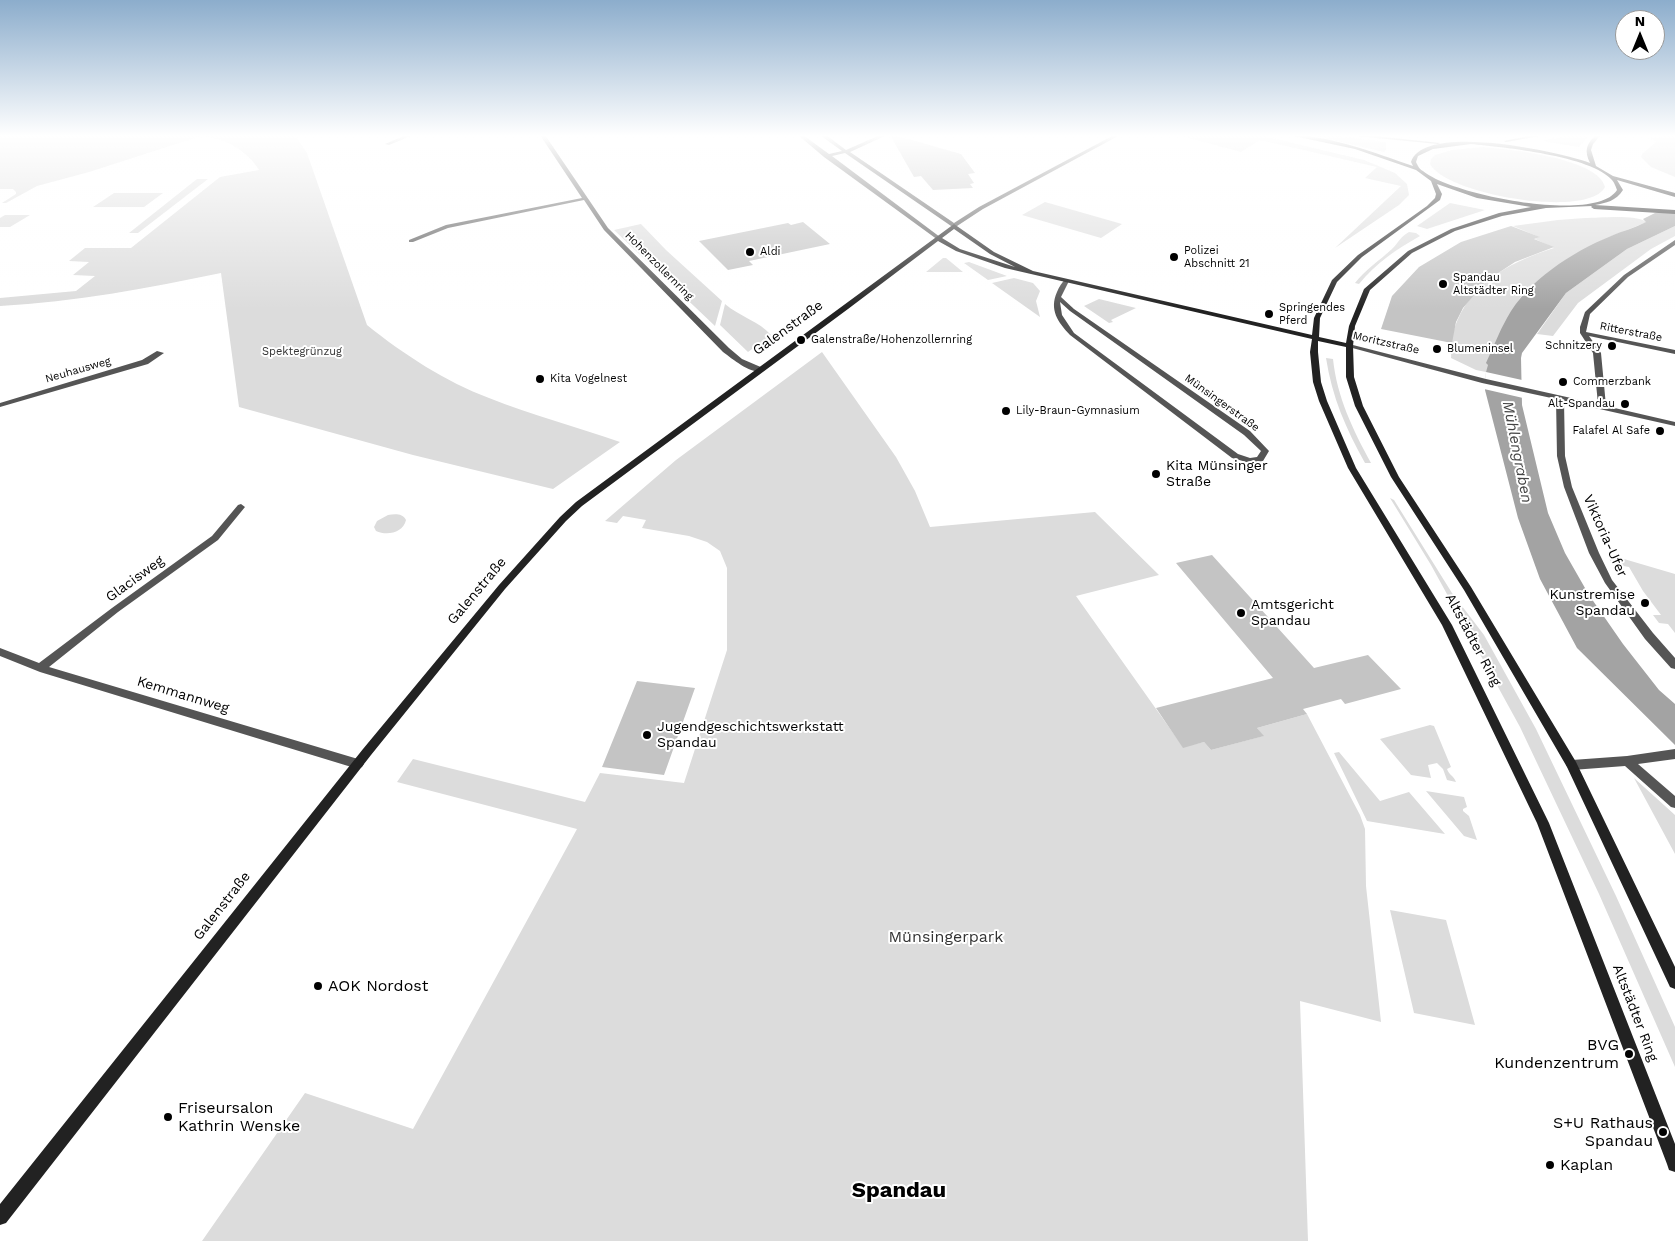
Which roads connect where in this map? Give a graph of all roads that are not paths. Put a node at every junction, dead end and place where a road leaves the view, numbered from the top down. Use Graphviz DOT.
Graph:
graph roads {
  1 [pos="580,193"];
  2 [pos="876,193"];
  3 [pos="905,193"];
  4 [pos="1010,193"];
  5 [pos="1438,193"];
  6 [pos="1470,193"];
  7 [pos="1618,193"];
  8 [pos="583,198"];
  9 [pos="1548,206"];
  10 [pos="1576,206"];
  11 [pos="1675,212"];
  12 [pos="954,226"];
  13 [pos="938,238"];
  14 [pos="411,241"];
  15 [pos="1675,242"];
  16 [pos="1032,273"];
  17 [pos="1066,281"];
  18 [pos="1058,297"];
  19 [pos="1583,333"];
  20 [pos="1314,338"];
  21 [pos="1349,346"];
  22 [pos="1675,352"];
  23 [pos="160,353"];
  24 [pos="760,370"];
  25 [pos="1560,398"];
  26 [pos="0,405"];
  27 [pos="1602,408"];
  28 [pos="1675,424"];
  29 [pos="241,507"];
  30 [pos="0,652"];
  31 [pos="1675,665"];
  32 [pos="40,668"];
  33 [pos="1675,754"];
  34 [pos="1627,761"];
  35 [pos="358,764"];
  36 [pos="1572,765"];
  37 [pos="1675,803"];
  38 [pos="1675,982"];
  39 [pos="1675,1164"];
  40 [pos="0,1217"];
  1 -- 8 [label="street, Hohenzollernring"];
  2 -- 13 [label="street"];
  3 -- 12 [label="street"];
  4 -- 12 [label="street, Galenstraße"];
  5 -- 20 [label="main road, Altstädter Ring"];
  6 -- 9 [label="main road"];
  7 -- 10 [label="main road"];
  8 -- 14 [label="street"];
  8 -- 24 [label="street, Hohenzollernring"];
  9 -- 10 [label="main road"];
  9 -- 21 [label="main road, Altstädter Ring"];
  10 -- 11 [label="main road"];
  12 -- 13 [label="main road, Galenstraße"];
  12 -- 16 [label="main road, Moritzstraße"];
  13 -- 16 [label="main road, Moritzstraße"];
  13 -- 24 [label="main road, Galenstraße"];
  15 -- 19 [label="street"];
  16 -- 17 [label="main road, Moritzstraße"];
  17 -- 18 [label="street"];
  17 -- 20 [label="main road, Moritzstraße"];
  18 -- 18 [label="street, Münsingerstraße"];
  19 -- 22 [label="street, Ritterstraße"];
  19 -- 27 [label="street"];
  20 -- 21 [label="main road, Moritzstraße"];
  20 -- 39 [label="main road, Altstädter Ring"];
  21 -- 25 [label="street, Moritzstraße"];
  21 -- 36 [label="main road, Altstädter Ring"];
  23 -- 26 [label="street, Neuhausweg"];
  24 -- 35 [label="main road, Galenstraße"];
  25 -- 27 [label="street, Moritzstraße"];
  25 -- 31 [label="street, Viktoria-Ufer"];
  27 -- 28 [label="street, Moritzstraße"];
  29 -- 32 [label="street, Glacisweg"];
  30 -- 32 [label="street, Kemmannweg"];
  32 -- 35 [label="street, Kemmannweg"];
  33 -- 34 [label="street"];
  34 -- 36 [label="street"];
  34 -- 37 [label="street"];
  35 -- 40 [label="main road, Galenstraße"];
  36 -- 38 [label="main road, Altstädter Ring"];
}
